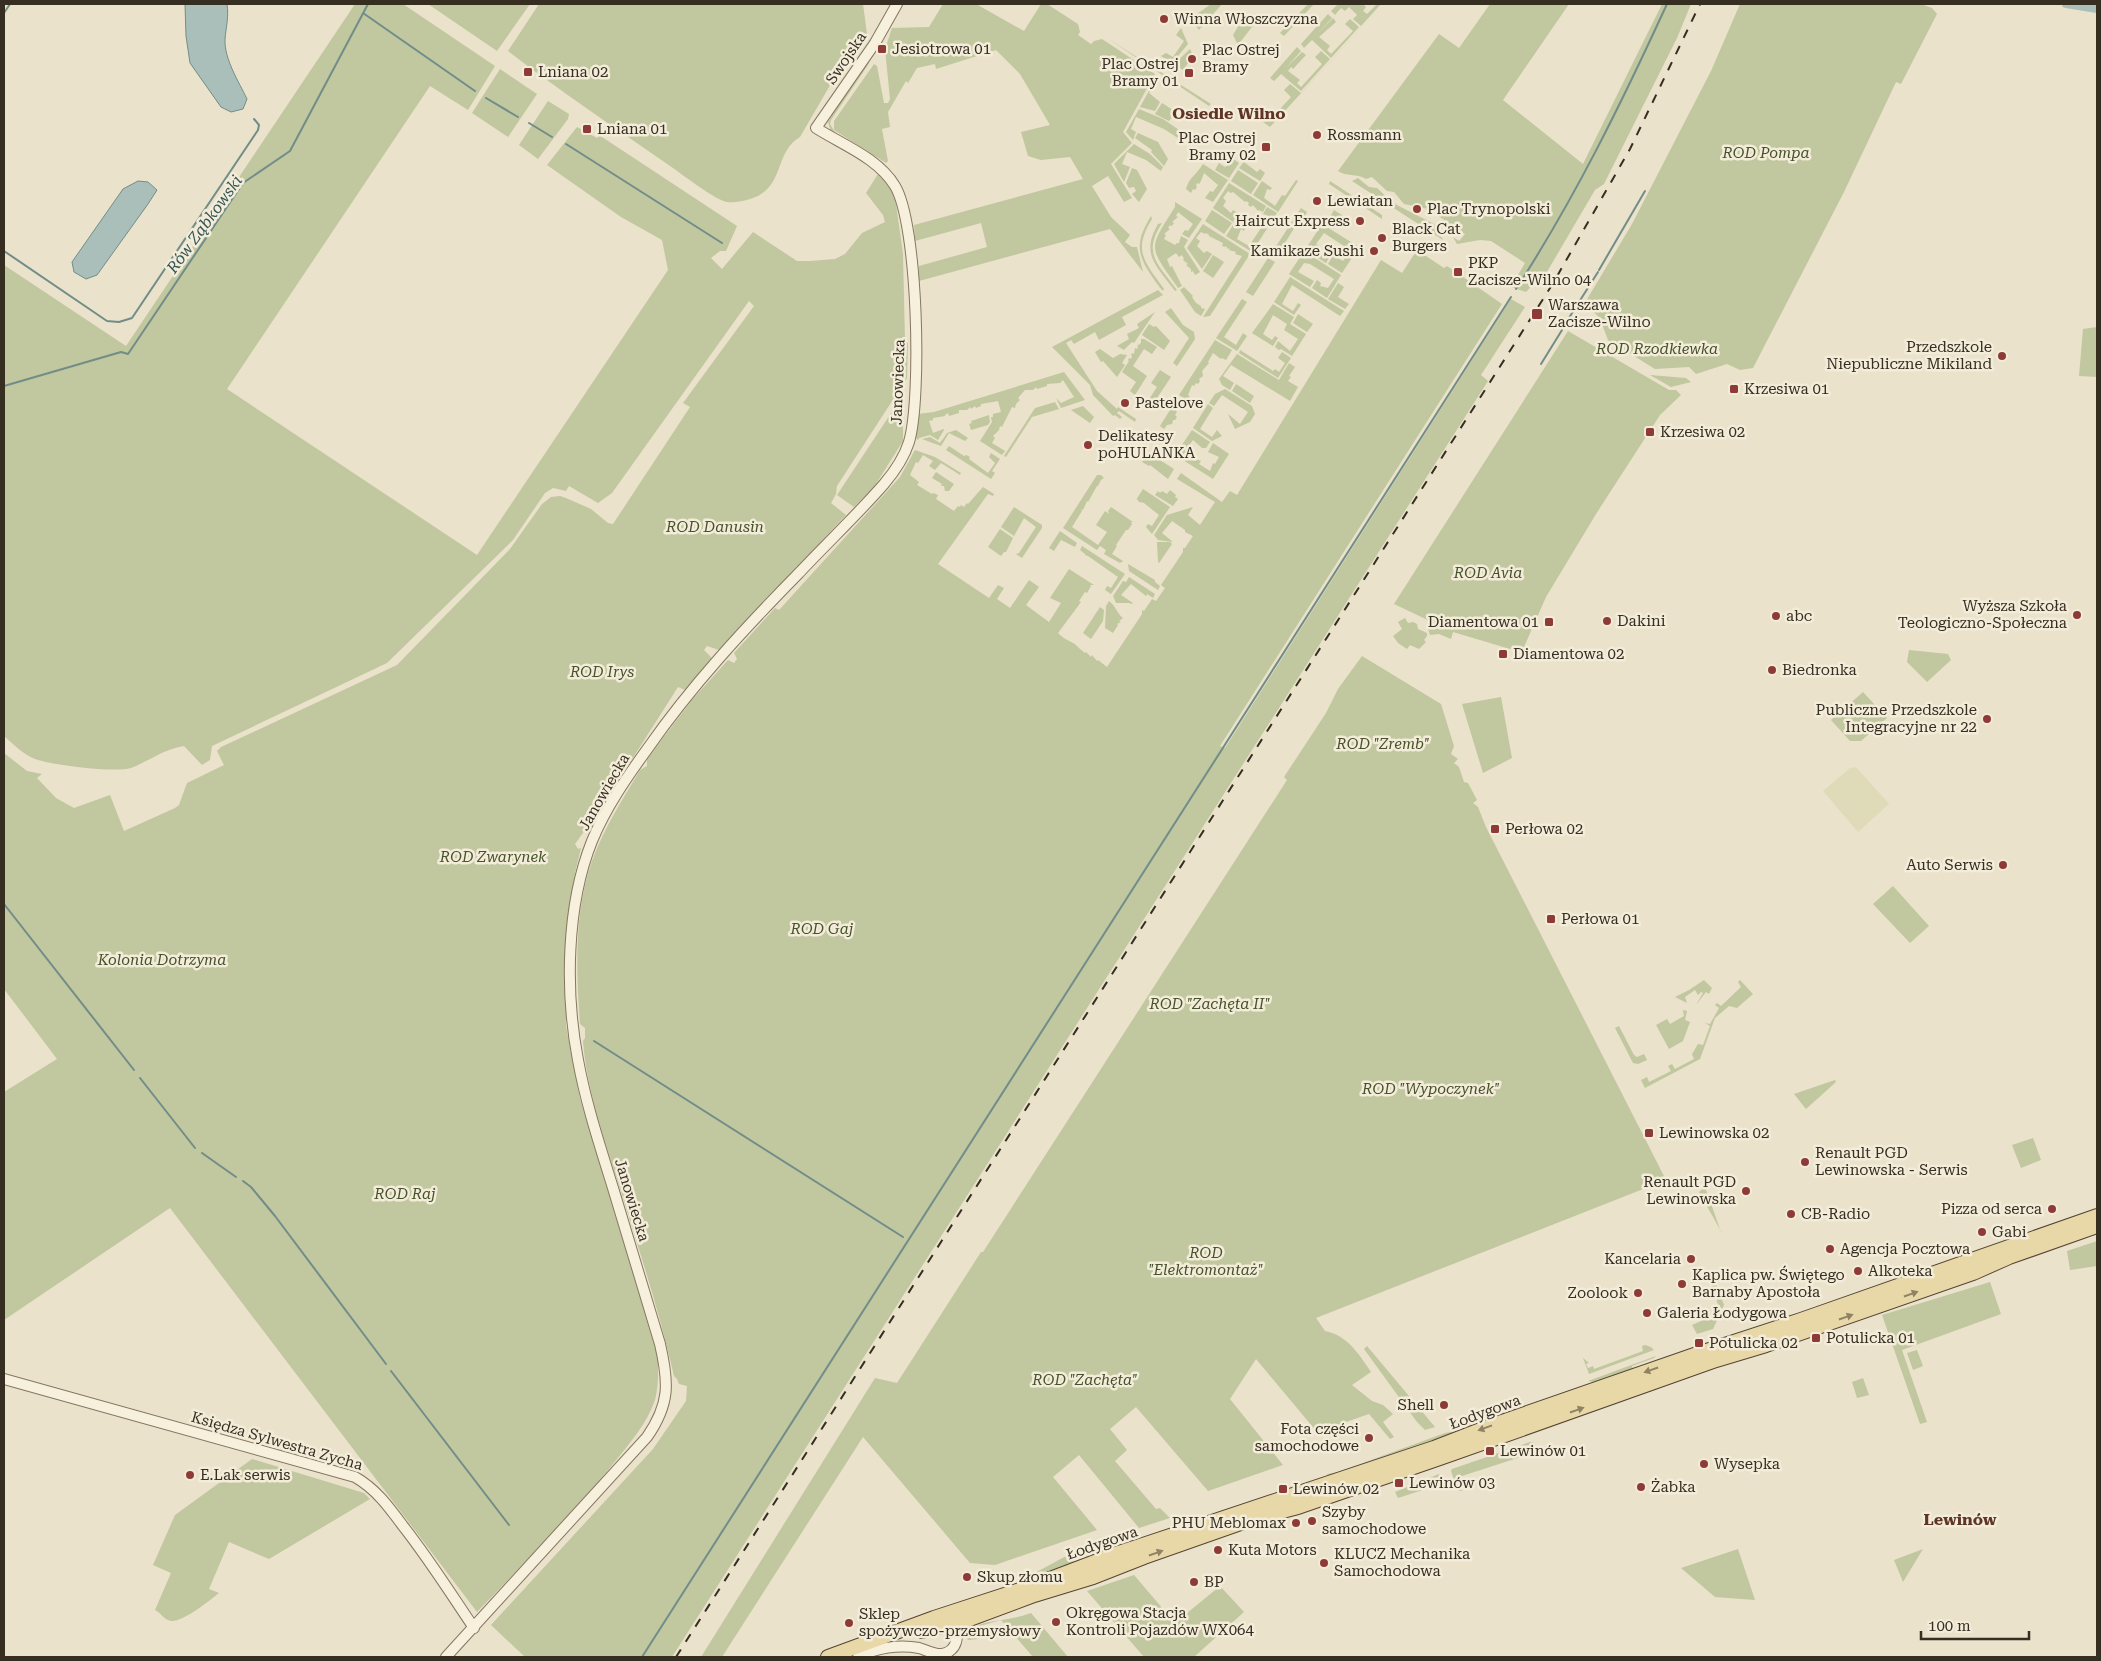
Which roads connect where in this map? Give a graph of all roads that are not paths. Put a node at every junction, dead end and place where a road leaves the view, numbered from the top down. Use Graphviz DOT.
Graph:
graph roads {
  1 [pos="898,4"];
  2 [pos="816,128"];
  3 [pos="2097,1216"];
  4 [pos="2097,1226"];
  5 [pos="1974,1265"];
  6 [pos="4,1379"];
  7 [pos="1362,1472"];
  8 [pos="1345,1490"];
  9 [pos="952,1619"];
  10 [pos="477,1625"];
  11 [pos="446,1657"];
  12 [pos="828,1657"];
  13 [pos="858,1657"];
  1 -- 2 [label="street, Swojska"];
  2 -- 10 [label="street, Janowiecka"];
  3 -- 5 [label="main road, Łodygowa"];
  4 -- 5 [label="main road, Łodygowa"];
  5 -- 7 [label="main road, Łodygowa, one-way"];
  8 -- 5 [label="main road, Łodygowa, one-way"];
  6 -- 10 [label="street, Księdza Sylwestra Zycha"];
  7 -- 8 [label="main road"];
  7 -- 9 [label="main road, Łodygowa"];
  9 -- 8 [label="main road, Łodygowa, one-way"];
  9 -- 12 [label="main road, Łodygowa"];
  9 -- 13 [label="street"];
  10 -- 11 [label="street, Janowiecka"];
}
